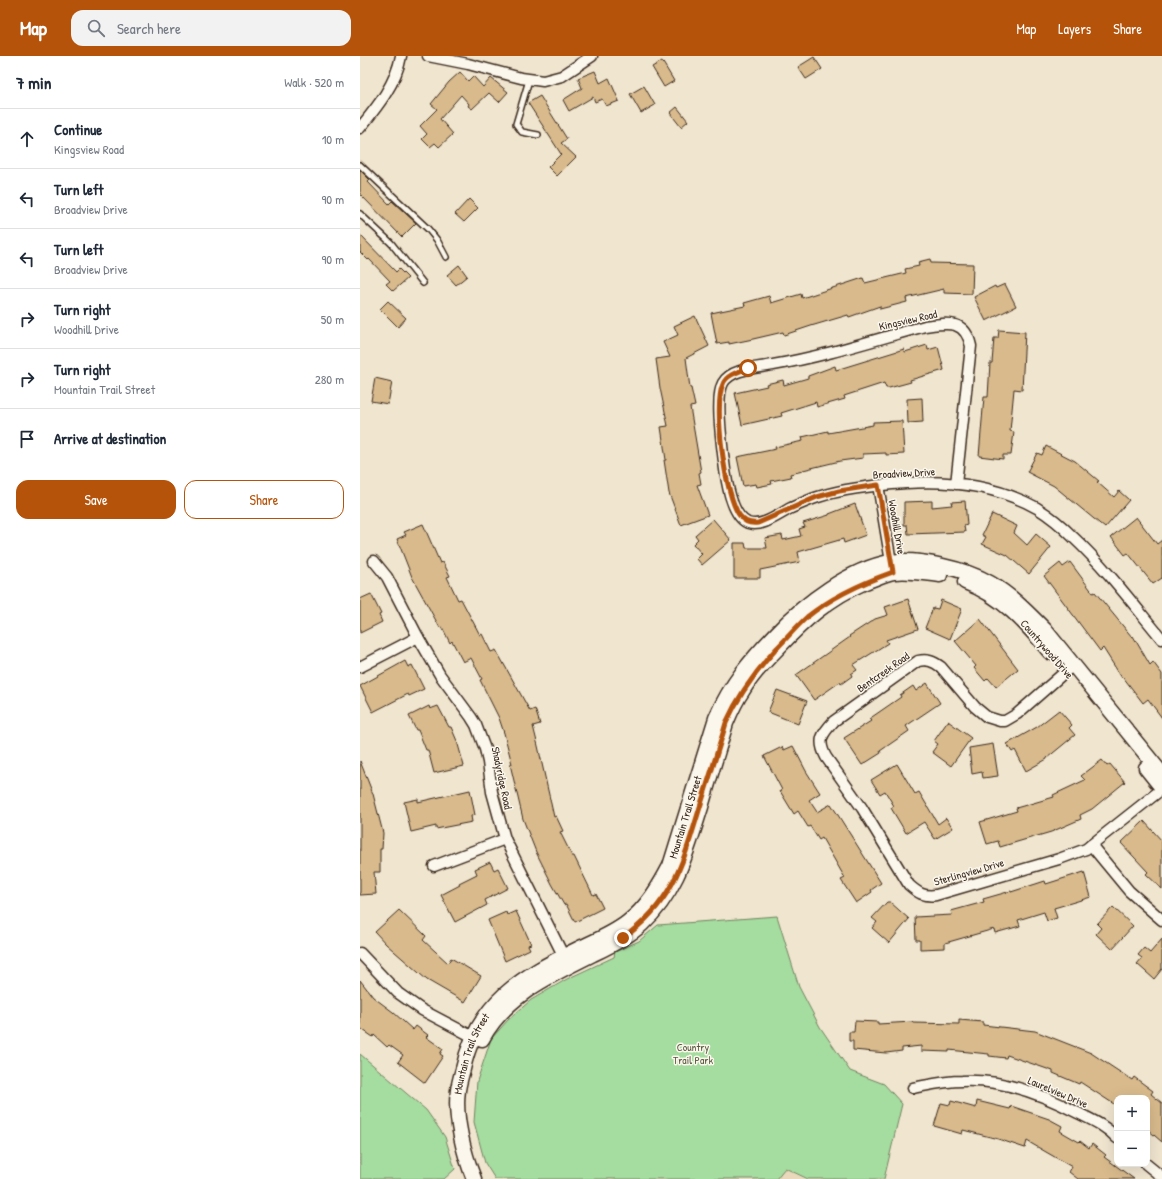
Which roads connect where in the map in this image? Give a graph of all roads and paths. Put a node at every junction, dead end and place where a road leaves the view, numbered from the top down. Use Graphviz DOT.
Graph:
graph roads {
  1 [pos="402,56"];
  2 [pos="428,56"];
  3 [pos="592,56"];
  4 [pos="529,80"];
  5 [pos="360,128"];
  6 [pos="538,135"];
  7 [pos="360,164"];
  8 [pos="360,214"];
  9 [pos="446,257"];
  10 [pos="423,283"];
  11 [pos="728,377"];
  12 [pos="956,484"];
  13 [pos="878,485"];
  14 [pos="374,562"];
  15 [pos="892,567"];
  16 [pos="418,637"];
  17 [pos="1162,639"];
  18 [pos="360,667"];
  19 [pos="1069,668"];
  20 [pos="822,739"];
  21 [pos="1162,774"];
  22 [pos="1162,789"];
  23 [pos="505,839"];
  24 [pos="1091,845"];
  25 [pos="434,866"];
  26 [pos="1162,920"];
  27 [pos="360,953"];
  28 [pos="566,961"];
  29 [pos="477,1039"];
  30 [pos="913,1088"];
  31 [pos="1114,1135"];
  32 [pos="1150,1167"];
  33 [pos="1162,1177"];
  34 [pos="477,1178"];
  1 -- 5 [label="street"];
  2 -- 4 [label="street"];
  3 -- 4 [label="street"];
  4 -- 6 [label="lane"];
  7 -- 9 [label="lane"];
  8 -- 10 [label="lane"];
  11 -- 12 [label="street, Kingsview Road"];
  11 -- 13 [label="street, Broadview Drive"];
  12 -- 13 [label="street, Broadview Drive"];
  12 -- 17 [label="street, Broadview Drive"];
  13 -- 15 [label="street, Woodhill Drive"];
  14 -- 16 [label="street, Shadyridge Road"];
  15 -- 19 [label="street, Countrywood Drive"];
  15 -- 28 [label="street, Mountain Trail Street"];
  16 -- 18 [label="street"];
  16 -- 23 [label="street, Shadyridge Road"];
  19 -- 20 [label="street, Bentcreek Road"];
  19 -- 21 [label="street, Countrywood Drive"];
  19 -- 22 [label="street, Countrywood Drive"];
  20 -- 24 [label="street, Sterlingview Drive"];
  22 -- 24 [label="street, Sterlingview Drive"];
  23 -- 25 [label="street"];
  23 -- 28 [label="street, Shadyridge Road"];
  24 -- 26 [label="street"];
  27 -- 29 [label="street"];
  28 -- 29 [label="street, Mountain Trail Street"];
  29 -- 34 [label="street, Mountain Trail Street"];
  30 -- 31 [label="street, Laurelview Drive"];
  32 -- 33 [label="street"];
}
